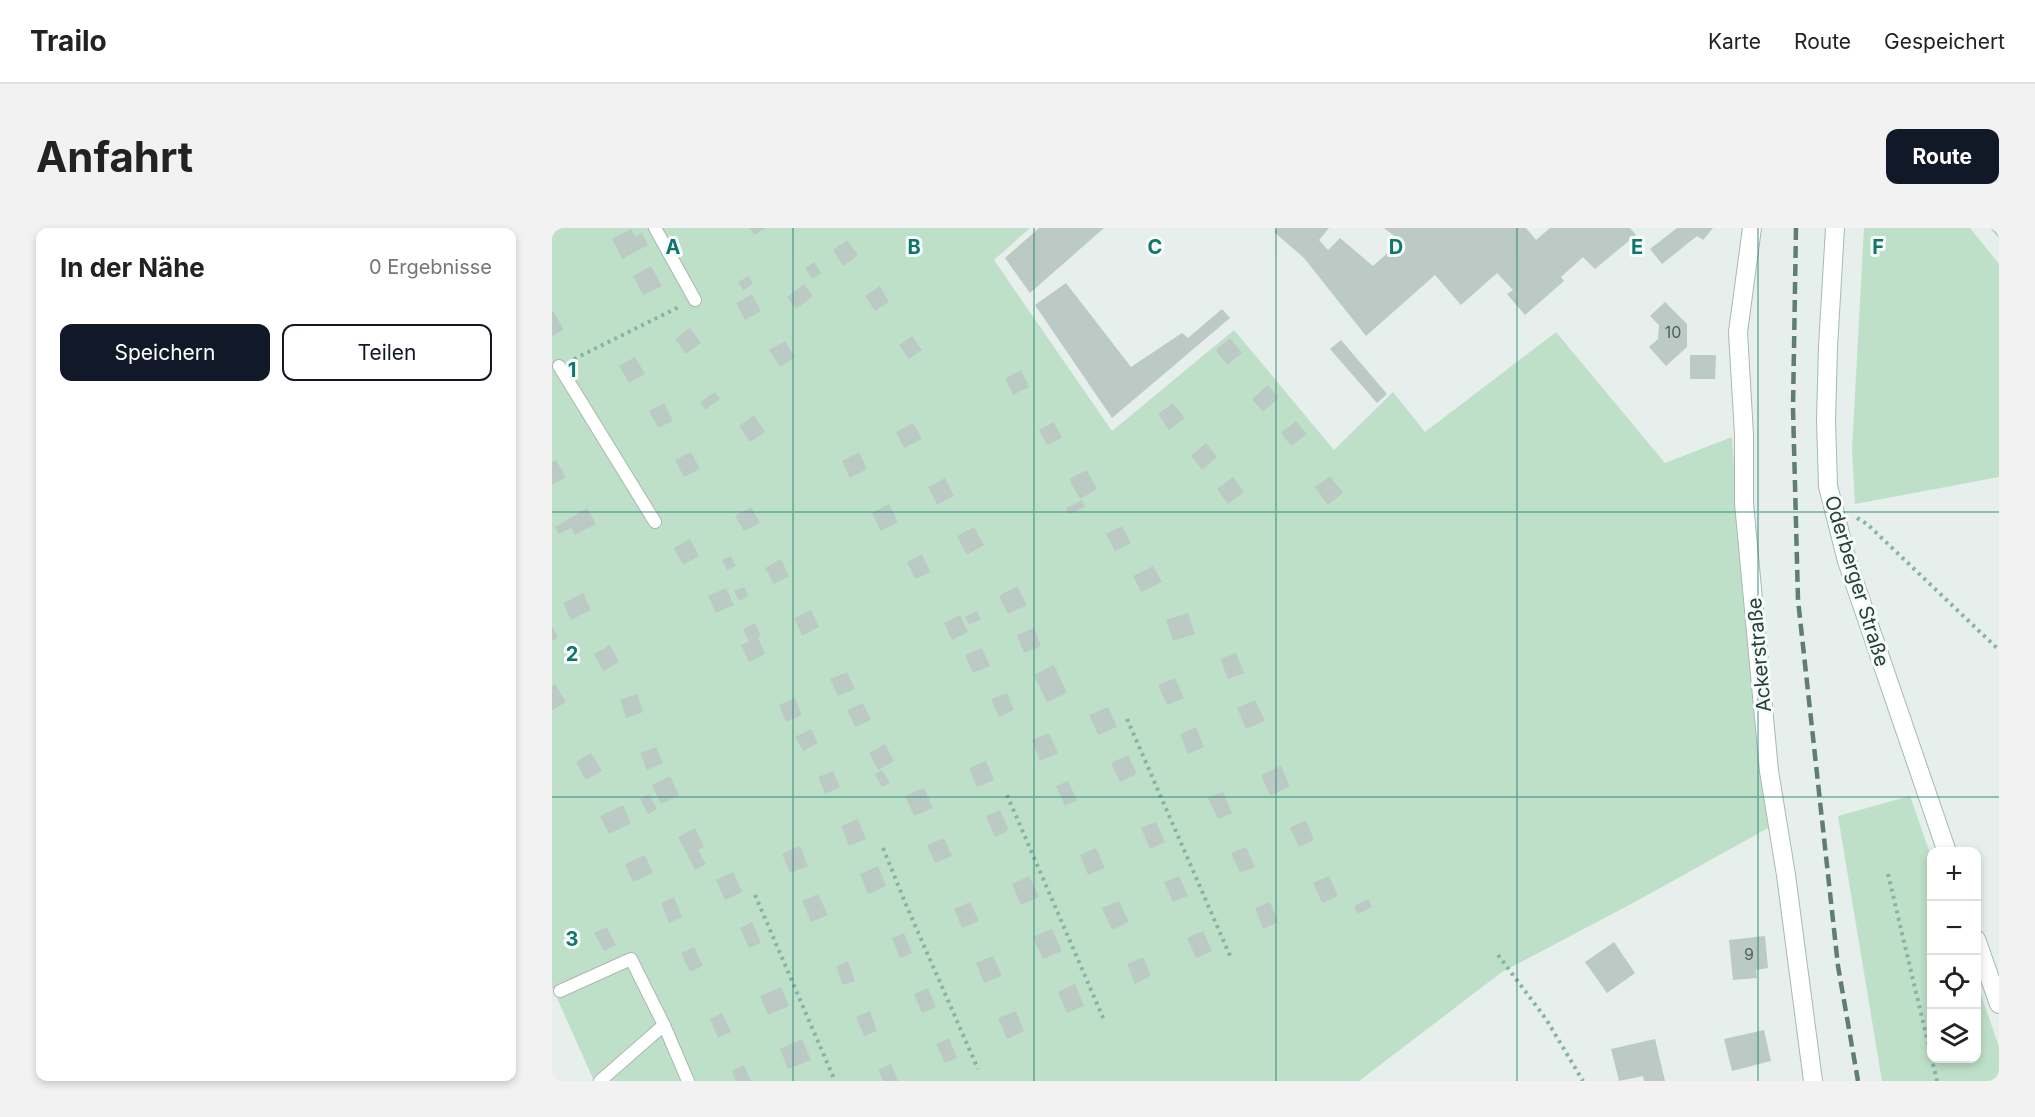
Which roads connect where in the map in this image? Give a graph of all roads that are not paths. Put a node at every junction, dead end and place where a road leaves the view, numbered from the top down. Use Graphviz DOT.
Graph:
graph roads {
  1 [pos="654,228"];
  2 [pos="1752,228"];
  3 [pos="1834,228"];
  4 [pos="695,300"];
  5 [pos="559,366"];
  6 [pos="656,522"];
  7 [pos="1945,847"];
  8 [pos="1981,951"];
  9 [pos="560,991"];
  10 [pos="1999,1004"];
  11 [pos="664,1025"];
  12 [pos="600,1081"];
  13 [pos="688,1081"];
  14 [pos="1813,1081"];
  1 -- 4 [label="lane"];
  2 -- 14 [label="street, Ackerstraße"];
  3 -- 7 [label="street, Oderberger Straße"];
  5 -- 6 [label="lane"];
  8 -- 10 [label="street"];
  9 -- 11 [label="lane"];
  11 -- 12 [label="lane"];
  11 -- 13 [label="lane"];
}
